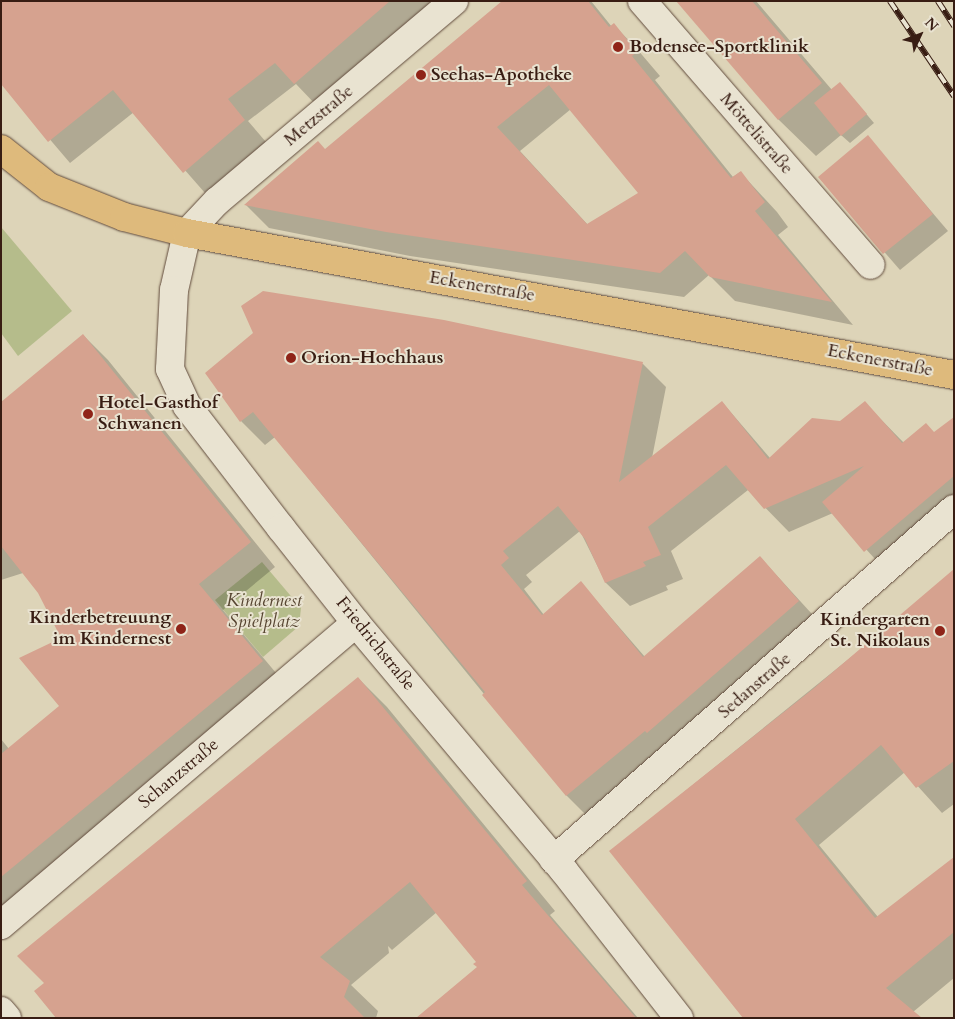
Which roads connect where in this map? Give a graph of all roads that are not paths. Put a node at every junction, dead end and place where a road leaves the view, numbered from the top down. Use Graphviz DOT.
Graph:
graph roads {
  1 [pos="454,1"];
  2 [pos="642,1"];
  3 [pos="1,149"];
  4 [pos="187,233"];
  5 [pos="872,265"];
  6 [pos="954,375"];
  7 [pos="954,509"];
  8 [pos="356,624"];
  9 [pos="554,860"];
  10 [pos="1,925"];
  11 [pos="1,1011"];
  12 [pos="7,1018"];
  13 [pos="679,1018"];
  1 -- 4 [label="street, Metzstraße"];
  2 -- 5 [label="street, Möttelistraße"];
  3 -- 4 [label="main road, Eckenerstraße"];
  4 -- 6 [label="main road, Eckenerstraße"];
  4 -- 8 [label="street, Friedrichstraße"];
  7 -- 9 [label="street, Sedanstraße"];
  8 -- 9 [label="street, Friedrichstraße"];
  8 -- 10 [label="street, Schanzstraße"];
  9 -- 13 [label="street, Friedrichstraße"];
  11 -- 12 [label="street"];
}
